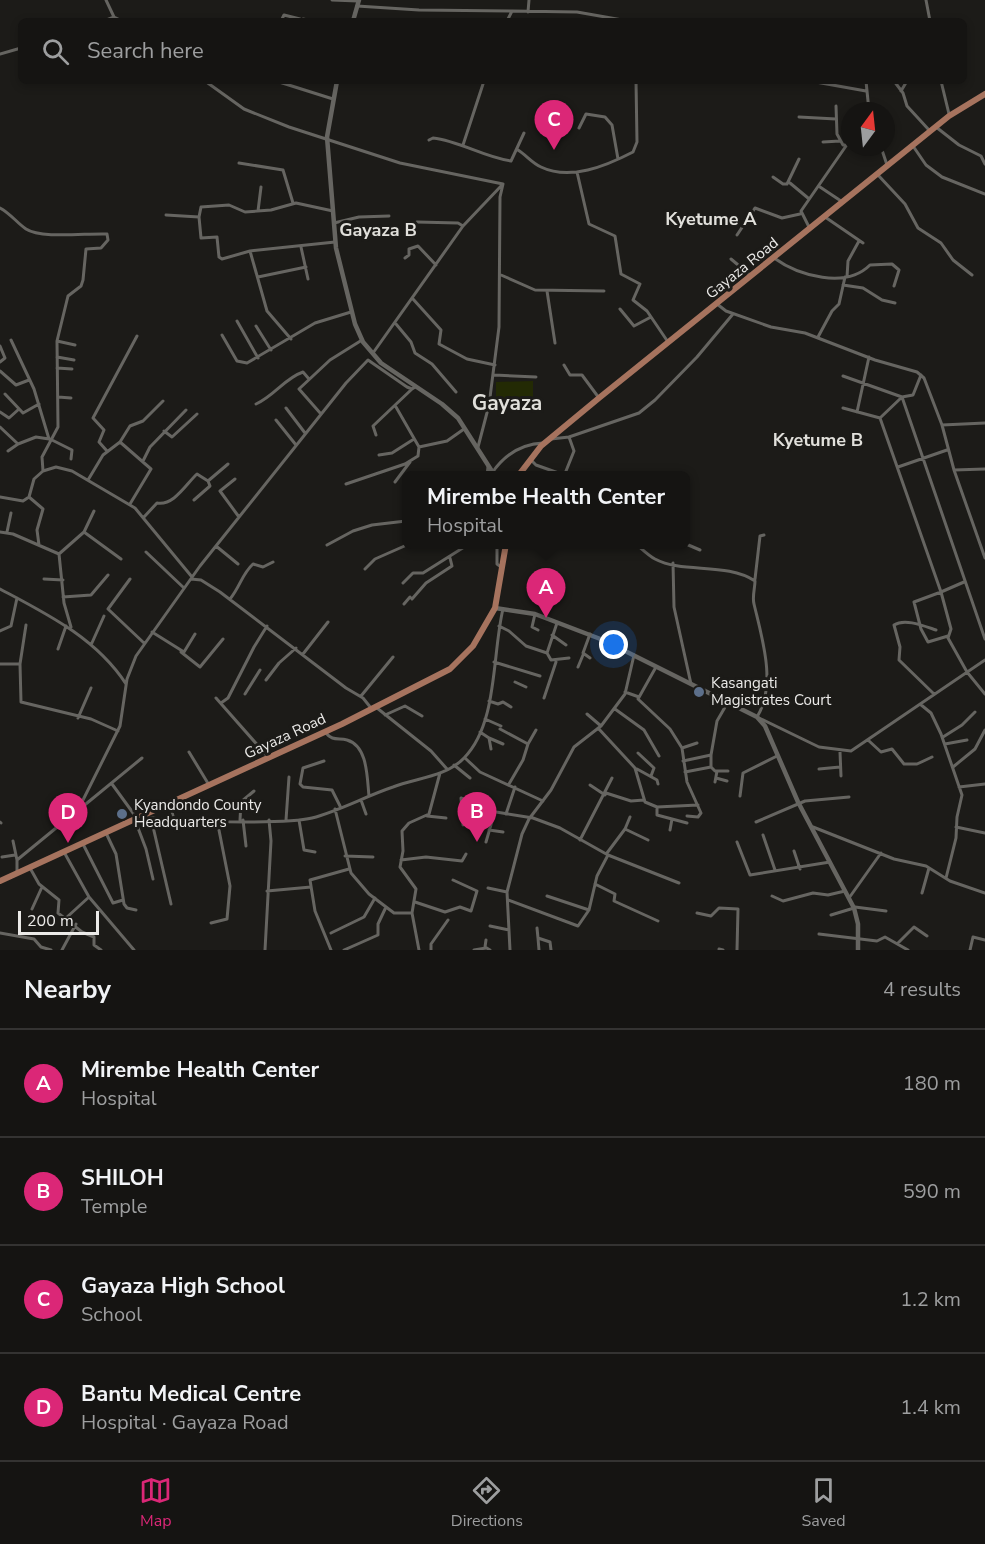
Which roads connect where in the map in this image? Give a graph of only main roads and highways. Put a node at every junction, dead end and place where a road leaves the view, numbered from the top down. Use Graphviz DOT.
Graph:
graph roads {
  1 [pos="985,94"];
  2 [pos="523,471"];
  3 [pos="505,549"];
  4 [pos="0,881"];
  1 -- 2 [label="main road, Gayaza Road"];
  3 -- 4 [label="main road, Gayaza Road"];
}
